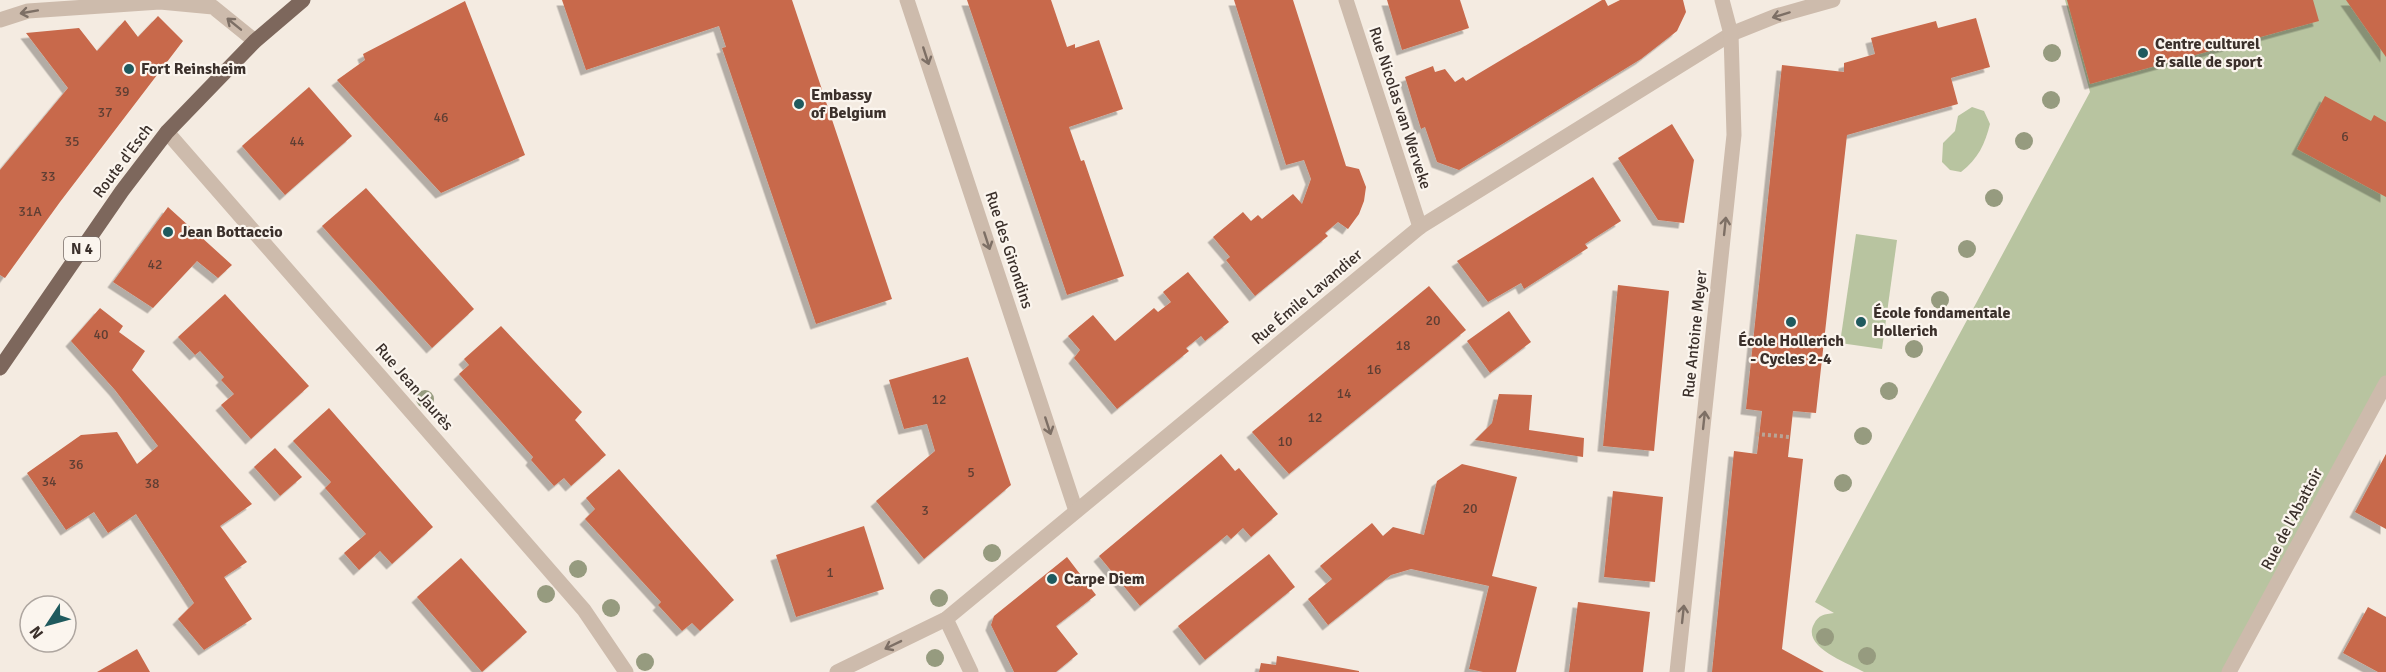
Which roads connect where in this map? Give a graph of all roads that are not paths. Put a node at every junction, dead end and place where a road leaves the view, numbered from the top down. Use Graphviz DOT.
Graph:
graph roads {
  1 [pos="303,0"];
  2 [pos="907,0"];
  3 [pos="1346,0"];
  4 [pos="1722,0"];
  5 [pos="1833,0"];
  6 [pos="0,20"];
  7 [pos="1731,34"];
  8 [pos="255,41"];
  9 [pos="167,132"];
  10 [pos="1420,227"];
  11 [pos="0,368"];
  12 [pos="2386,383"];
  13 [pos="1076,512"];
  14 [pos="946,620"];
  15 [pos="626,672"];
  16 [pos="837,672"];
  17 [pos="971,672"];
  18 [pos="1677,672"];
  19 [pos="2229,672"];
  1 -- 8 [label="main road, Route d'Esch / N 4"];
  2 -- 13 [label="street, Rue des Girondins, one-way"];
  3 -- 10 [label="street, Rue Nicolas van Werveke"];
  4 -- 7 [label="street, Rue Antoine Meyer"];
  5 -- 7 [label="street, Rue Émile Lavandier, one-way"];
  8 -- 6 [label="street, one-way"];
  7 -- 10 [label="street, Rue Émile Lavandier"];
  18 -- 7 [label="street, Rue Antoine Meyer, one-way"];
  8 -- 9 [label="main road, Route d'Esch / N 4"];
  9 -- 11 [label="main road, Route d'Esch / N 4"];
  9 -- 15 [label="street, Rue Jean Jaurès"];
  10 -- 13 [label="street, Rue Émile Lavandier"];
  12 -- 19 [label="street, Rue de l'Abattoir"];
  13 -- 14 [label="street, Rue Émile Lavandier"];
  14 -- 16 [label="street, Rue Émile Lavandier, one-way"];
  14 -- 17 [label="street"];
}
